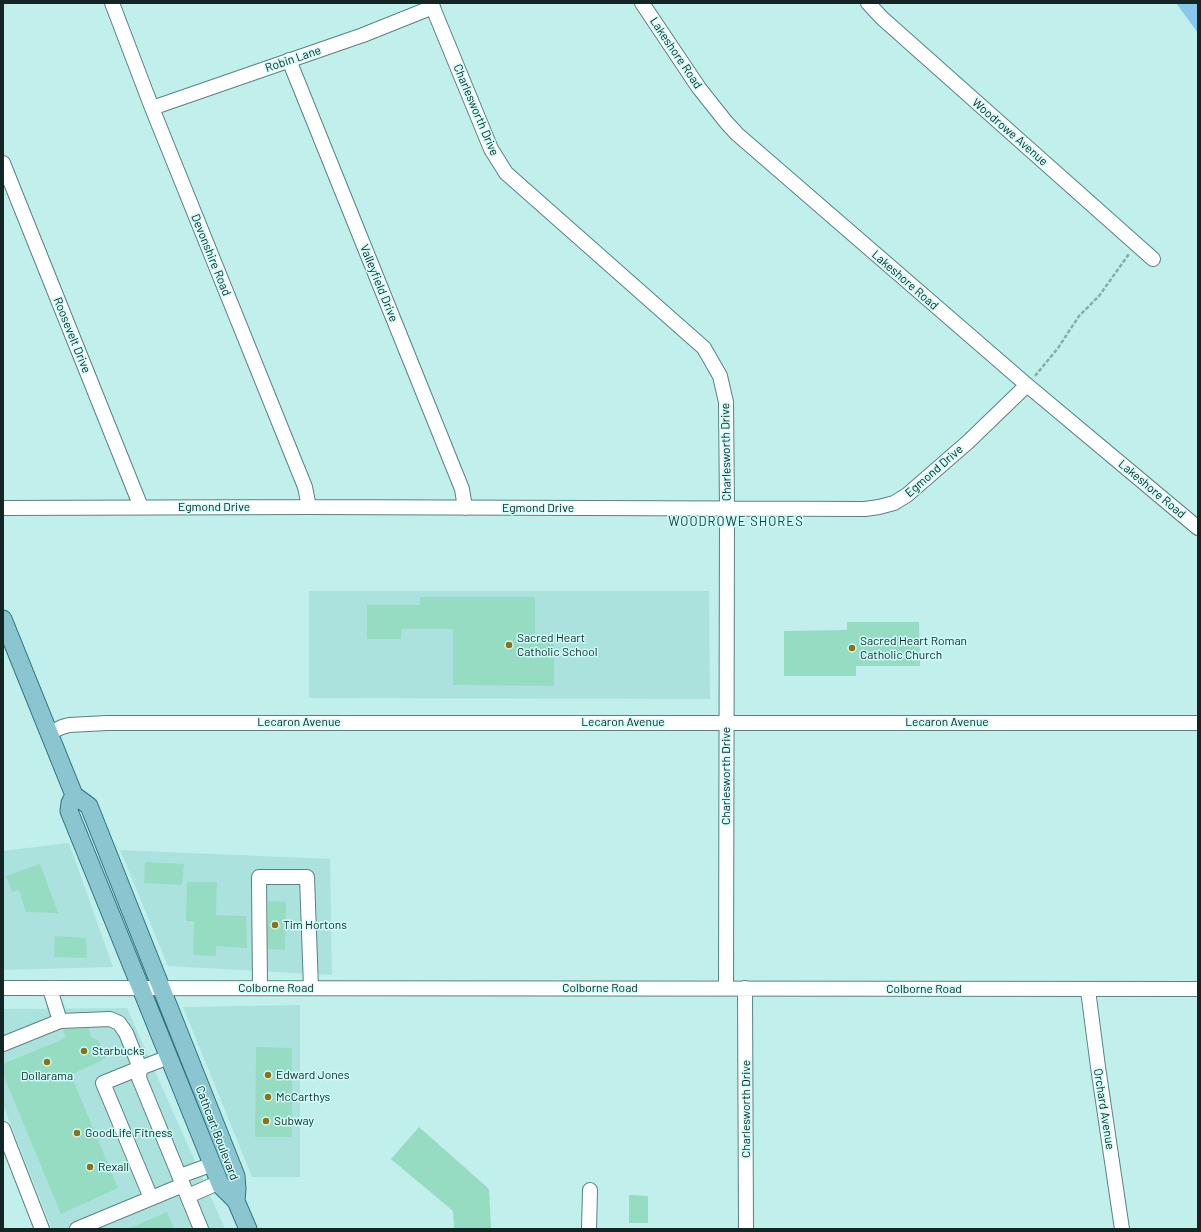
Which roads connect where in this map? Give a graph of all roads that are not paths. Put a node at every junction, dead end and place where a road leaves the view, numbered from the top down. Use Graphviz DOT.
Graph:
graph roads {
  1 [pos="112,3"];
  2 [pos="642,3"];
  3 [pos="868,3"];
  4 [pos="432,5"];
  5 [pos="289,60"];
  6 [pos="152,108"];
  7 [pos="3,163"];
  8 [pos="1153,259"];
  9 [pos="1027,385"];
  10 [pos="141,507"];
  11 [pos="309,507"];
  12 [pos="3,508"];
  13 [pos="465,508"];
  14 [pos="727,508"];
  15 [pos="1198,528"];
  16 [pos="3,619"];
  17 [pos="726,722"];
  18 [pos="1198,723"];
  19 [pos="49,733"];
  20 [pos="74,795"];
  21 [pos="3,988"];
  22 [pos="161,988"];
  23 [pos="260,988"];
  24 [pos="311,988"];
  25 [pos="726,988"];
  26 [pos="745,988"];
  27 [pos="50,989"];
  28 [pos="141,989"];
  29 [pos="1198,989"];
  30 [pos="1088,990"];
  31 [pos="60,1021"];
  32 [pos="3,1044"];
  33 [pos="169,1057"];
  34 [pos="140,1068"];
  35 [pos="3,1129"];
  36 [pos="212,1164"];
  37 [pos="220,1182"];
  38 [pos="184,1185"];
  39 [pos="590,1190"];
  40 [pos="151,1198"];
  41 [pos="236,1201"];
  42 [pos="42,1229"];
  43 [pos="77,1229"];
  44 [pos="201,1229"];
  45 [pos="248,1229"];
  46 [pos="589,1229"];
  47 [pos="746,1229"];
  48 [pos="1122,1229"];
  1 -- 6 [label="street, Devonshire Road"];
  2 -- 9 [label="street, Lakeshore Road"];
  3 -- 8 [label="street, Woodrowe Avenue"];
  4 -- 5 [label="street, Robin Lane"];
  4 -- 14 [label="street, Charlesworth Drive"];
  5 -- 6 [label="street, Robin Lane"];
  5 -- 13 [label="street, Valleyfield Drive"];
  6 -- 11 [label="street, Devonshire Road"];
  7 -- 10 [label="street, Roosevelt Drive"];
  9 -- 14 [label="street, Egmond Drive"];
  9 -- 15 [label="street, Lakeshore Road"];
  10 -- 11 [label="street, Egmond Drive"];
  10 -- 12 [label="street, Egmond Drive"];
  11 -- 13 [label="street, Egmond Drive"];
  13 -- 14 [label="street, Egmond Drive"];
  14 -- 17 [label="street, Charlesworth Drive"];
  16 -- 19 [label="main road"];
  17 -- 18 [label="street, Lecaron Avenue"];
  17 -- 19 [label="street, Lecaron Avenue"];
  17 -- 25 [label="street, Charlesworth Drive"];
  19 -- 20 [label="main road"];
  20 -- 22 [label="main road, Cathcart Boulevard"];
  20 -- 28 [label="main road, Cathcart Boulevard"];
  21 -- 27 [label="street, Colborne Road"];
  22 -- 23 [label="street, Colborne Road"];
  22 -- 28 [label="street, Colborne Road"];
  22 -- 41 [label="main road, Cathcart Boulevard"];
  23 -- 24 [label="street, Colborne Road"];
  23 -- 24 [label="street"];
  24 -- 25 [label="street, Colborne Road"];
  25 -- 26 [label="street, Colborne Road"];
  26 -- 30 [label="street, Colborne Road"];
  26 -- 47 [label="street, Charlesworth Drive"];
  27 -- 28 [label="street, Colborne Road"];
  27 -- 31 [label="street"];
  28 -- 33 [label="main road, Cathcart Boulevard"];
  29 -- 30 [label="street, Colborne Road"];
  30 -- 48 [label="street, Orchard Avenue"];
  31 -- 32 [label="street"];
  31 -- 34 [label="street"];
  33 -- 34 [label="street"];
  33 -- 36 [label="main road, Cathcart Boulevard"];
  34 -- 38 [label="street"];
  34 -- 40 [label="street"];
  35 -- 42 [label="street"];
  36 -- 37 [label="main road, Cathcart Boulevard"];
  36 -- 38 [label="street"];
  37 -- 38 [label="street"];
  37 -- 41 [label="main road, Cathcart Boulevard"];
  38 -- 40 [label="street"];
  38 -- 44 [label="street"];
  39 -- 46 [label="street"];
  40 -- 43 [label="street"];
  41 -- 45 [label="main road"];
}
